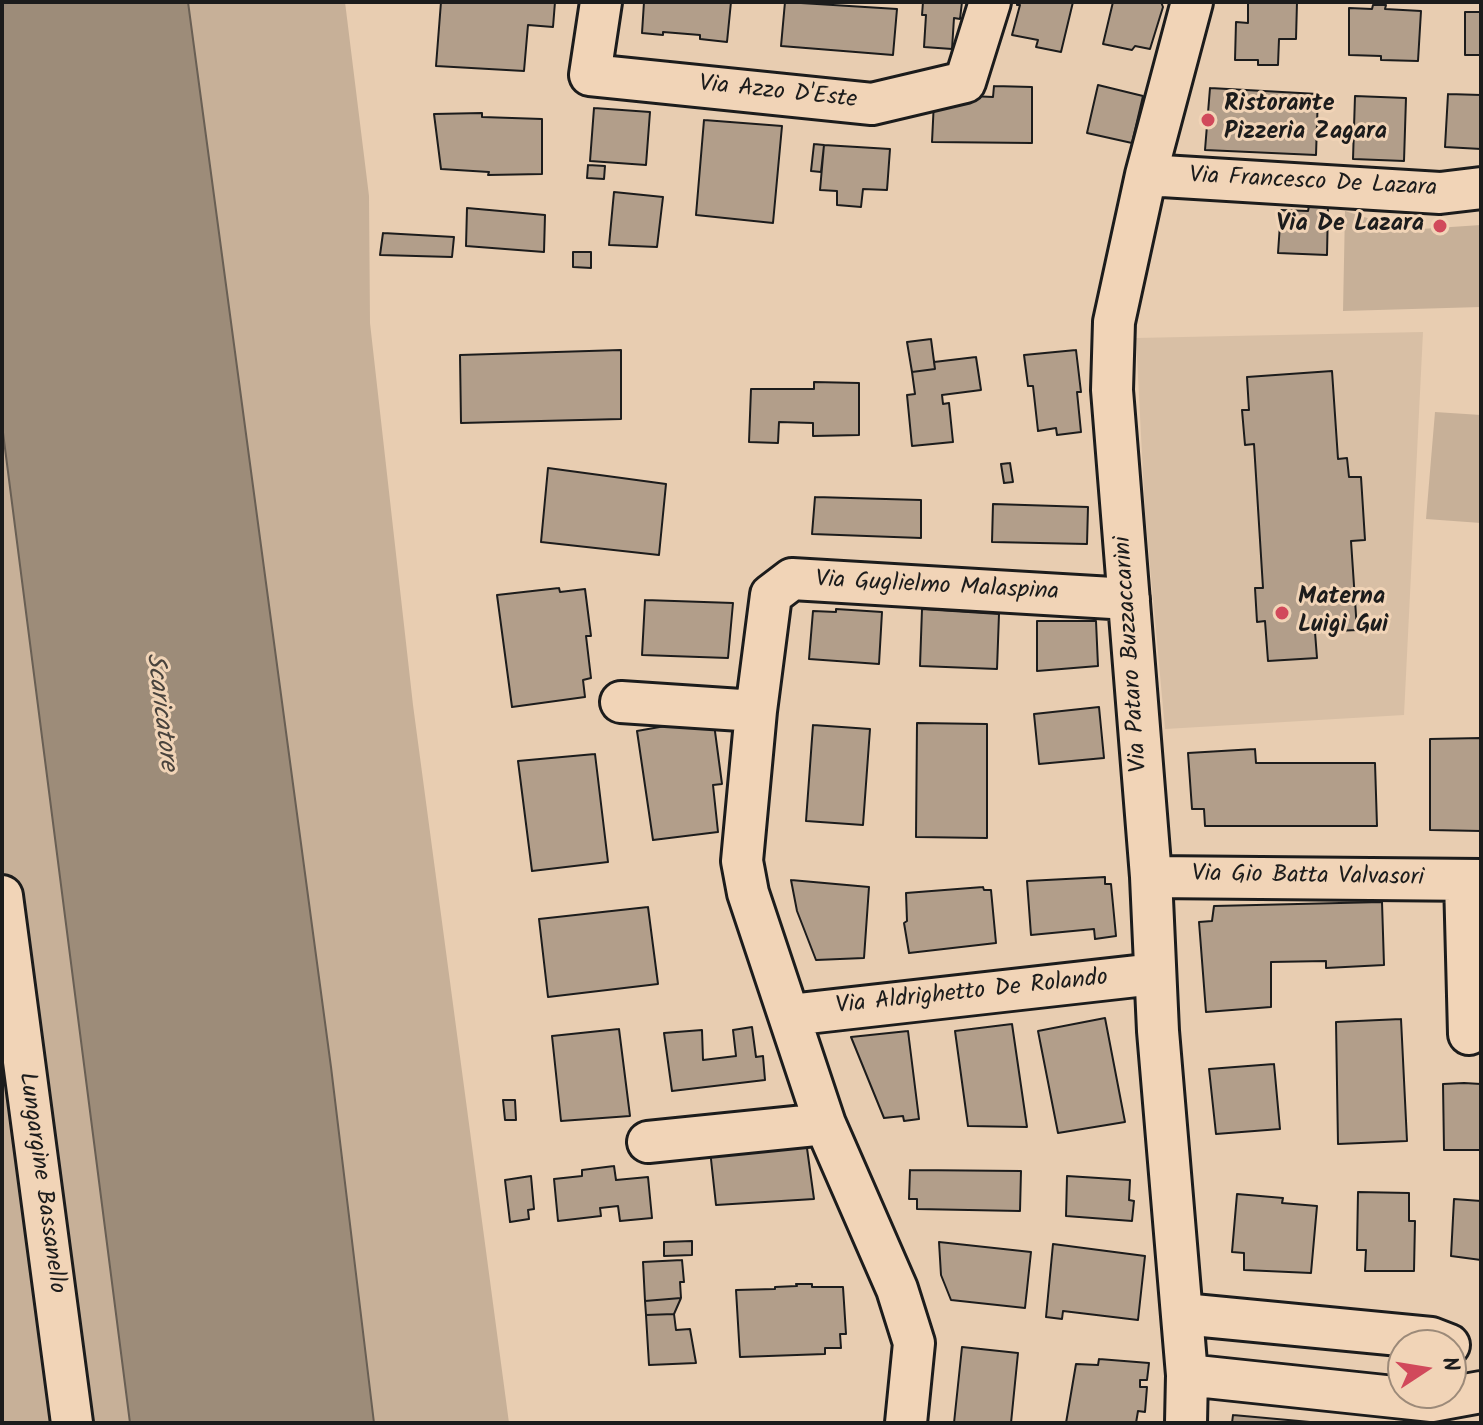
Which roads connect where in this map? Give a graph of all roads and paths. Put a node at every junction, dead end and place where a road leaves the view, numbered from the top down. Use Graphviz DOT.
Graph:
graph roads {
  1 [pos="601,2"];
  2 [pos="990,2"];
  3 [pos="1192,2"];
  4 [pos="1146,175"];
  5 [pos="1481,188"];
  6 [pos="1129,599"];
  7 [pos="621,702"];
  8 [pos="756,711"];
  9 [pos="1151,877"];
  10 [pos="1473,880"];
  11 [pos="2,896"];
  12 [pos="1154,974"];
  13 [pos="789,1015"];
  14 [pos="1469,1034"];
  15 [pos="825,1124"];
  16 [pos="648,1142"];
  17 [pos="1183,1314"];
  18 [pos="1387,1334"];
  19 [pos="1187,1375"];
  20 [pos="1387,1396"];
  21 [pos="72,1423"];
  22 [pos="906,1423"];
  23 [pos="1186,1423"];
  1 -- 2 [label="street, Via Azzo D'Este"];
  3 -- 4 [label="street, Via Pataro Buzzaccarini"];
  4 -- 5 [label="street, Via Francesco De Lazara"];
  4 -- 6 [label="street, Via Pataro Buzzaccarini"];
  6 -- 8 [label="street, Via Guglielmo Malaspina"];
  6 -- 9 [label="street, Via Pataro Buzzaccarini"];
  7 -- 8 [label="street"];
  8 -- 13 [label="street, Via Guglielmo Malaspina"];
  9 -- 10 [label="street, Via Gio Batta Valvasori"];
  9 -- 12 [label="street, Via Pataro Buzzaccarini"];
  10 -- 14 [label="street, Via Gio Batta Valvasori"];
  11 -- 21 [label="street, Lungargine Bassanello"];
  12 -- 13 [label="street, Via Aldrighetto De Rolando"];
  12 -- 17 [label="street, Via Pataro Buzzaccarini"];
  13 -- 15 [label="street, Via Guglielmo Malaspina"];
  15 -- 16 [label="street"];
  15 -- 22 [label="street, Via Guglielmo Malaspina"];
  17 -- 18 [label="street"];
  17 -- 19 [label="street, Via Pataro Buzzaccarini"];
  19 -- 20 [label="street"];
  19 -- 23 [label="street, Via Pataro Buzzaccarini"];
}
